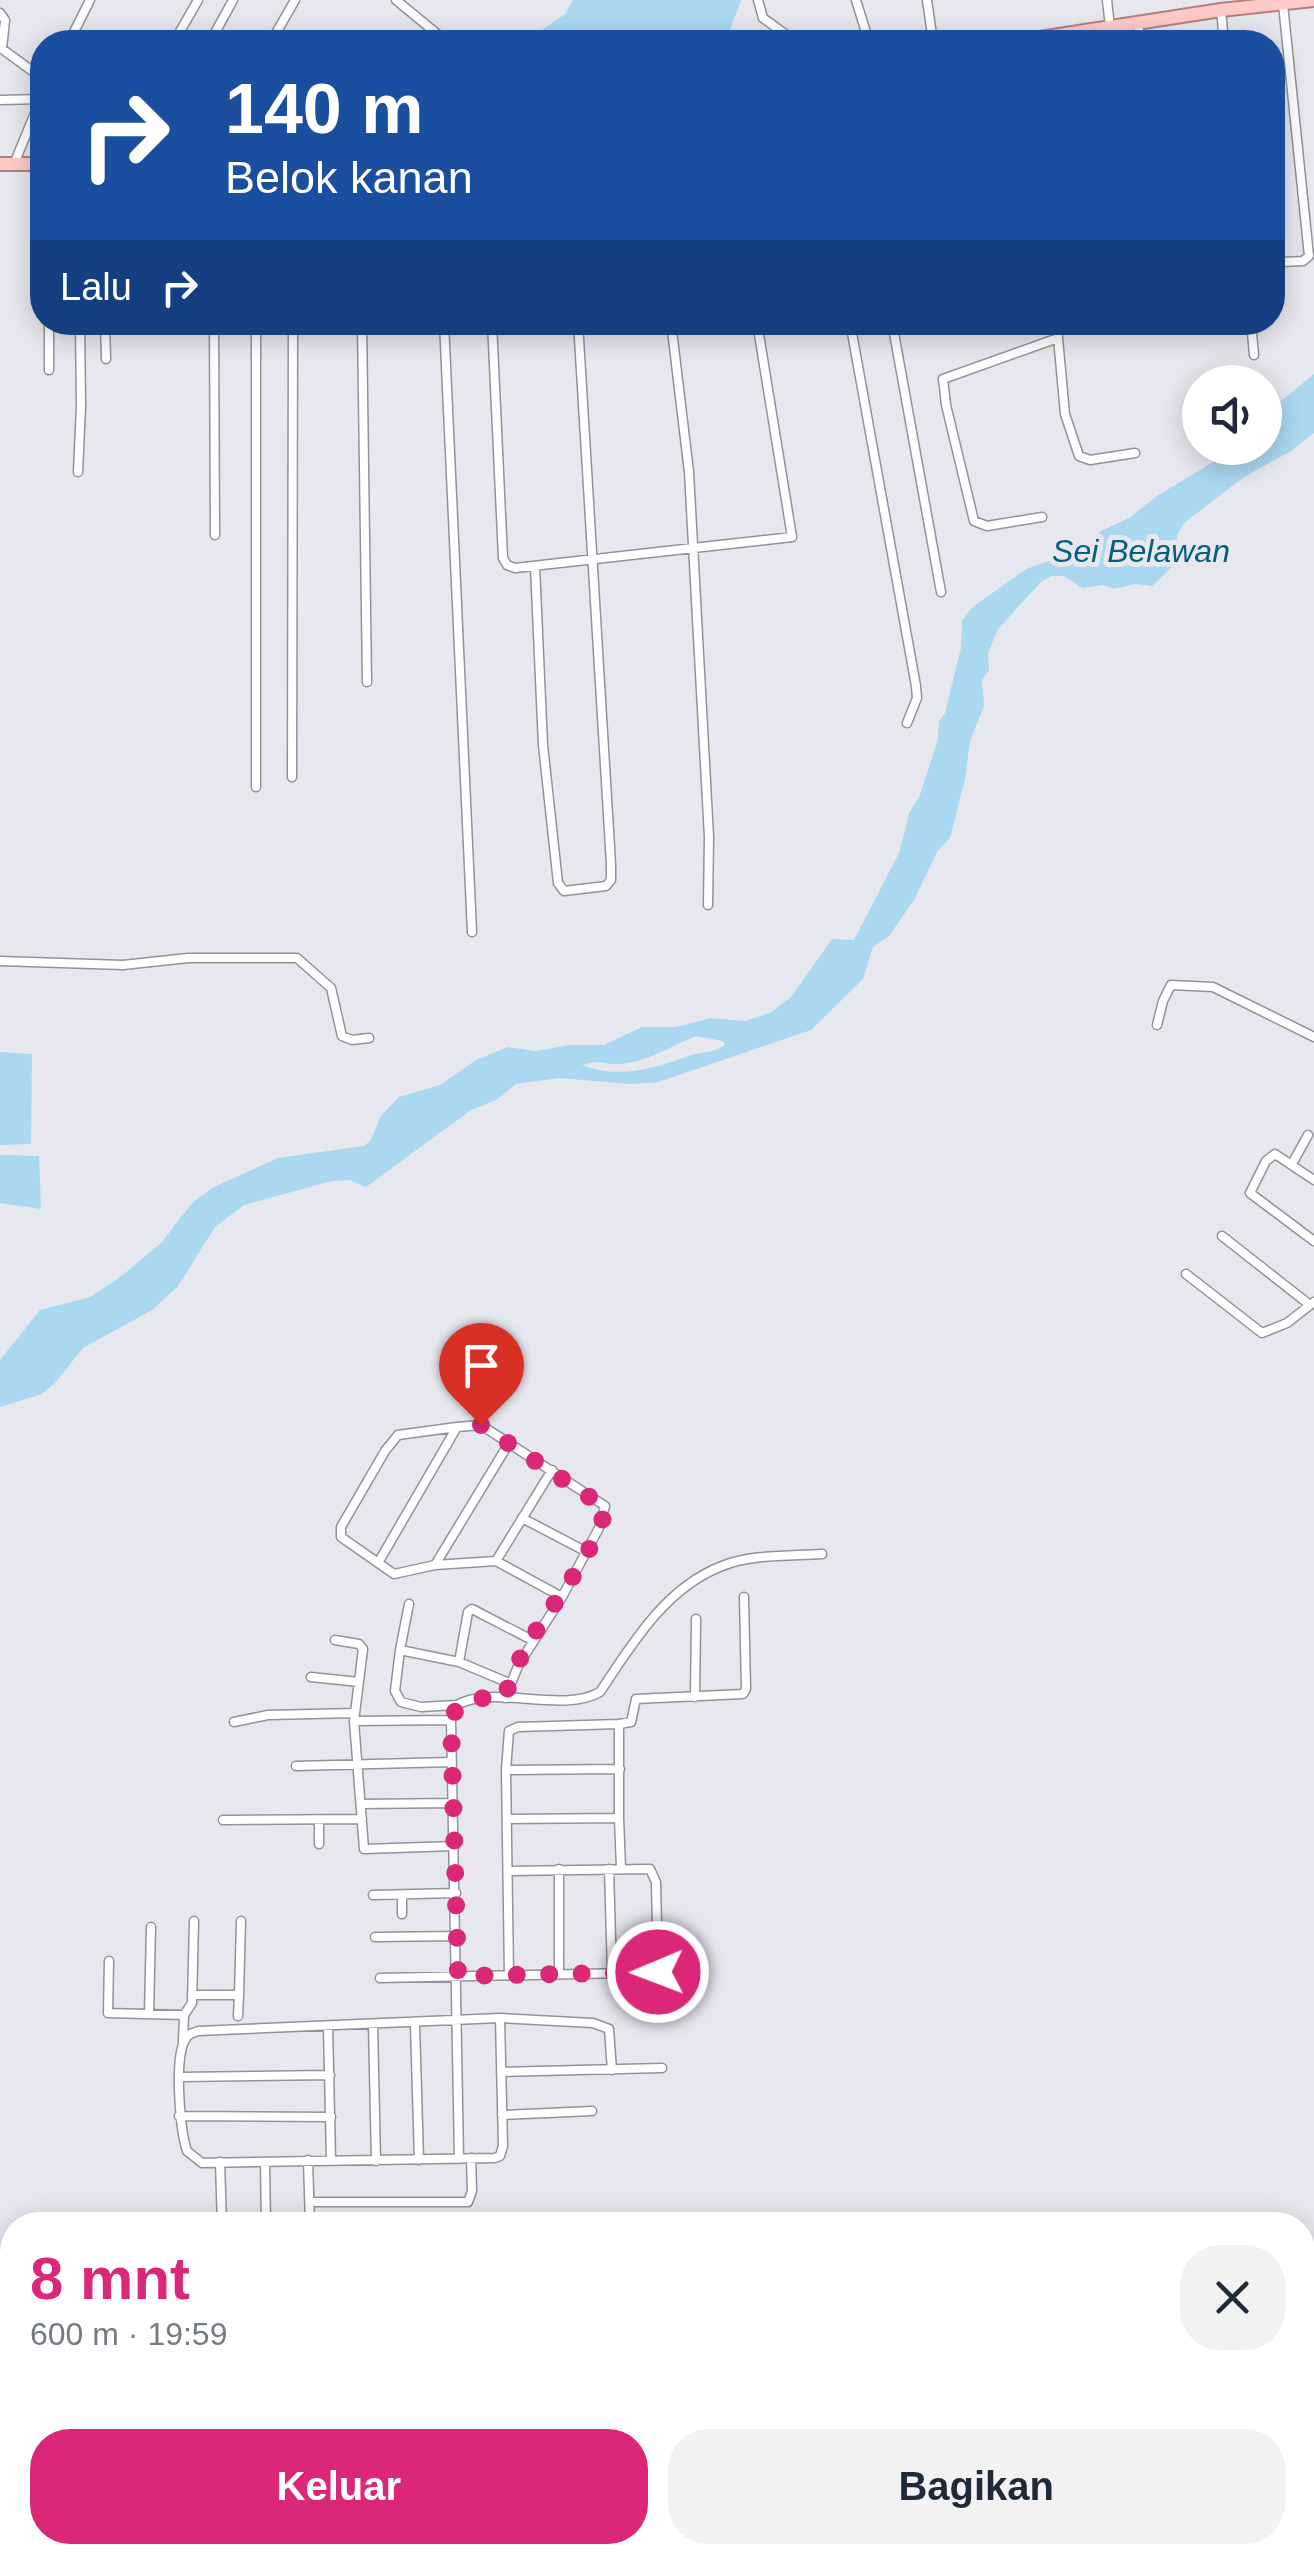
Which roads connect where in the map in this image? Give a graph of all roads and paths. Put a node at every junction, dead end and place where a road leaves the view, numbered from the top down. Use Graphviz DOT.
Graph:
graph roads {
  1 [pos="90,0"];
  2 [pos="198,0"];
  3 [pos="233,0"];
  4 [pos="296,0"];
  5 [pos="396,0"];
  6 [pos="758,0"];
  7 [pos="856,0"];
  8 [pos="927,0"];
  9 [pos="1107,0"];
  10 [pos="1314,0"];
  11 [pos="1283,4"];
  12 [pos="1221,10"];
  13 [pos="0,13"];
  14 [pos="1138,23"];
  15 [pos="1110,27"];
  16 [pos="75,30"];
  17 [pos="181,30"];
  18 [pos="217,30"];
  19 [pos="278,30"];
  20 [pos="432,30"];
  21 [pos="780,30"];
  22 [pos="865,30"];
  23 [pos="931,30"];
  24 [pos="1093,30"];
  25 [pos="1139,30"];
  26 [pos="1223,30"];
  27 [pos="1,49"];
  28 [pos="30,70"];
  29 [pos="30,98"];
  30 [pos="0,100"];
  31 [pos="30,120"];
  32 [pos="7,164"];
  33 [pos="1285,262"];
  34 [pos="48,335"];
  35 [pos="80,335"];
  36 [pos="105,335"];
  37 [pos="214,335"];
  38 [pos="256,335"];
  39 [pos="293,335"];
  40 [pos="362,335"];
  41 [pos="445,335"];
  42 [pos="493,335"];
  43 [pos="579,335"];
  44 [pos="673,335"];
  45 [pos="759,335"];
  46 [pos="852,335"];
  47 [pos="894,335"];
  48 [pos="1058,335"];
  49 [pos="1252,335"];
  50 [pos="1058,338"];
  51 [pos="1254,356"];
  52 [pos="106,359"];
  53 [pos="49,370"];
  54 [pos="1135,453"];
  55 [pos="78,472"];
  56 [pos="1042,516"];
  57 [pos="215,536"];
  58 [pos="694,549"];
  59 [pos="594,560"];
  60 [pos="535,566"];
  61 [pos="941,592"];
  62 [pos="367,682"];
  63 [pos="908,723"];
  64 [pos="292,777"];
  65 [pos="256,787"];
  66 [pos="708,905"];
  67 [pos="472,932"];
  68 [pos="0,961"];
  69 [pos="1158,1025"];
  70 [pos="1314,1036"];
  71 [pos="369,1038"];
  72 [pos="1308,1135"];
  73 [pos="1292,1164"];
  74 [pos="1314,1180"];
  75 [pos="1222,1236"];
  76 [pos="1314,1242"];
  77 [pos="1186,1274"];
  78 [pos="1312,1304"];
  79 [pos="457,1426"];
  80 [pos="509,1442"];
  81 [pos="552,1470"];
  82 [pos="522,1518"];
  83 [pos="585,1552"];
  84 [pos="822,1554"];
  85 [pos="496,1562"];
  86 [pos="378,1563"];
  87 [pos="435,1565"];
  88 [pos="562,1597"];
  89 [pos="744,1597"];
  90 [pos="409,1604"];
  91 [pos="696,1618"];
  92 [pos="335,1640"];
  93 [pos="532,1640"];
  94 [pos="400,1650"];
  95 [pos="460,1662"];
  96 [pos="311,1677"];
  97 [pos="359,1682"];
  98 [pos="509,1683"];
  99 [pos="695,1697"];
  100 [pos="505,1698"];
  101 [pos="457,1705"];
  102 [pos="355,1717"];
  103 [pos="451,1720"];
  104 [pos="234,1722"];
  105 [pos="619,1724"];
  106 [pos="356,1762"];
  107 [pos="451,1762"];
  108 [pos="296,1766"];
  109 [pos="620,1769"];
  110 [pos="506,1770"];
  111 [pos="454,1803"];
  112 [pos="361,1804"];
  113 [pos="619,1818"];
  114 [pos="362,1819"];
  115 [pos="507,1819"];
  116 [pos="223,1820"];
  117 [pos="319,1820"];
  118 [pos="320,1844"];
  119 [pos="455,1846"];
  120 [pos="621,1868"];
  121 [pos="560,1869"];
  122 [pos="609,1869"];
  123 [pos="509,1872"];
  124 [pos="456,1893"];
  125 [pos="402,1895"];
  126 [pos="373,1896"];
  127 [pos="402,1914"];
  128 [pos="194,1921"];
  129 [pos="241,1921"];
  130 [pos="151,1926"];
  131 [pos="457,1936"];
  132 [pos="374,1937"];
  133 [pos="109,1961"];
  134 [pos="658,1972"];
  135 [pos="674,1972"];
  136 [pos="559,1973"];
  137 [pos="612,1973"];
  138 [pos="509,1975"];
  139 [pos="458,1976"];
  140 [pos="380,1978"];
  141 [pos="192,1995"];
  142 [pos="239,1996"];
  143 [pos="149,2014"];
  144 [pos="184,2015"];
  145 [pos="238,2016"];
  146 [pos="500,2018"];
  147 [pos="456,2022"];
  148 [pos="416,2024"];
  149 [pos="373,2025"];
  150 [pos="328,2027"];
  151 [pos="183,2042"];
  152 [pos="662,2068"];
  153 [pos="612,2070"];
  154 [pos="501,2072"];
  155 [pos="330,2075"];
  156 [pos="180,2077"];
  157 [pos="592,2112"];
  158 [pos="502,2115"];
  159 [pos="180,2116"];
  160 [pos="331,2117"];
  161 [pos="471,2158"];
  162 [pos="331,2159"];
  163 [pos="459,2159"];
  164 [pos="308,2160"];
  165 [pos="376,2160"];
  166 [pos="419,2160"];
  167 [pos="220,2162"];
  168 [pos="265,2163"];
  169 [pos="310,2202"];
  170 [pos="222,2212"];
  171 [pos="266,2212"];
  172 [pos="310,2212"];
  1 -- 16 [label="street"];
  2 -- 17 [label="street"];
  3 -- 18 [label="street"];
  4 -- 19 [label="street"];
  5 -- 20 [label="street"];
  6 -- 21 [label="street"];
  7 -- 22 [label="street"];
  8 -- 23 [label="street"];
  9 -- 15 [label="street"];
  10 -- 11 [label="main road"];
  11 -- 12 [label="main road"];
  11 -- 33 [label="street"];
  12 -- 14 [label="main road"];
  12 -- 26 [label="street"];
  13 -- 27 [label="street"];
  14 -- 15 [label="main road"];
  14 -- 25 [label="street"];
  15 -- 24 [label="main road"];
  27 -- 28 [label="street"];
  29 -- 30 [label="street"];
  31 -- 32 [label="street"];
  34 -- 53 [label="street"];
  35 -- 55 [label="street"];
  36 -- 52 [label="street"];
  37 -- 57 [label="street"];
  38 -- 65 [label="street"];
  39 -- 64 [label="street"];
  40 -- 62 [label="street"];
  41 -- 67 [label="street"];
  42 -- 60 [label="street"];
  43 -- 59 [label="street"];
  44 -- 58 [label="street"];
  45 -- 58 [label="street"];
  46 -- 63 [label="street"];
  47 -- 61 [label="street"];
  48 -- 50 [label="street"];
  49 -- 51 [label="street"];
  50 -- 54 [label="street"];
  50 -- 56 [label="street"];
  58 -- 59 [label="street"];
  58 -- 66 [label="street"];
  59 -- 60 [label="street"];
  59 -- 60 [label="street"];
  68 -- 71 [label="street"];
  69 -- 70 [label="street"];
  72 -- 73 [label="street"];
  73 -- 74 [label="street"];
  73 -- 76 [label="street"];
  75 -- 78 [label="street"];
  77 -- 78 [label="street"];
  79 -- 80 [label="street"];
  79 -- 86 [label="street"];
  79 -- 86 [label="street"];
  80 -- 81 [label="street"];
  80 -- 87 [label="street"];
  81 -- 82 [label="street"];
  81 -- 83 [label="street"];
  82 -- 83 [label="street"];
  82 -- 85 [label="street"];
  83 -- 88 [label="street"];
  84 -- 100 [label="street"];
  85 -- 87 [label="street"];
  85 -- 88 [label="street"];
  86 -- 87 [label="street"];
  88 -- 93 [label="street"];
  89 -- 99 [label="street"];
  90 -- 94 [label="street"];
  91 -- 99 [label="street"];
  92 -- 97 [label="street"];
  93 -- 95 [label="street"];
  93 -- 98 [label="street"];
  94 -- 95 [label="street"];
  94 -- 101 [label="street"];
  95 -- 98 [label="street"];
  96 -- 97 [label="street"];
  97 -- 102 [label="street"];
  98 -- 100 [label="street"];
  99 -- 105 [label="street"];
  100 -- 101 [label="street"];
  101 -- 103 [label="street"];
  102 -- 103 [label="street"];
  102 -- 104 [label="street"];
  102 -- 106 [label="street"];
  103 -- 107 [label="street"];
  105 -- 109 [label="street"];
  105 -- 110 [label="street"];
  106 -- 107 [label="street"];
  106 -- 108 [label="street"];
  106 -- 112 [label="street"];
  107 -- 111 [label="street"];
  109 -- 110 [label="street"];
  109 -- 113 [label="street"];
  110 -- 115 [label="street"];
  111 -- 112 [label="street"];
  111 -- 119 [label="street"];
  112 -- 114 [label="street"];
  113 -- 115 [label="street"];
  113 -- 120 [label="street"];
  114 -- 117 [label="street"];
  114 -- 119 [label="street"];
  115 -- 123 [label="street"];
  116 -- 117 [label="street"];
  117 -- 118 [label="street"];
  119 -- 124 [label="street"];
  120 -- 122 [label="street"];
  120 -- 134 [label="street"];
  121 -- 122 [label="street"];
  121 -- 123 [label="street"];
  121 -- 136 [label="street"];
  122 -- 137 [label="street"];
  123 -- 138 [label="street"];
  124 -- 125 [label="street"];
  124 -- 131 [label="street"];
  125 -- 126 [label="street"];
  125 -- 127 [label="street"];
  128 -- 141 [label="street"];
  129 -- 142 [label="street"];
  130 -- 143 [label="street"];
  131 -- 132 [label="street"];
  131 -- 139 [label="street"];
  133 -- 143 [label="street"];
  134 -- 135 [label="street"];
  134 -- 137 [label="street"];
  136 -- 137 [label="street"];
  136 -- 138 [label="street"];
  138 -- 139 [label="street"];
  139 -- 140 [label="street"];
  139 -- 147 [label="street"];
  141 -- 142 [label="street"];
  141 -- 144 [label="street"];
  142 -- 145 [label="street"];
  143 -- 144 [label="street"];
  144 -- 151 [label="street"];
  146 -- 147 [label="street"];
  146 -- 153 [label="street"];
  146 -- 154 [label="street"];
  147 -- 148 [label="street"];
  147 -- 163 [label="street"];
  148 -- 149 [label="street"];
  148 -- 166 [label="street"];
  149 -- 150 [label="street"];
  149 -- 165 [label="street"];
  150 -- 151 [label="street"];
  150 -- 155 [label="street"];
  151 -- 156 [label="street"];
  152 -- 153 [label="street"];
  153 -- 154 [label="street"];
  154 -- 158 [label="street"];
  155 -- 156 [label="street"];
  155 -- 160 [label="street"];
  156 -- 159 [label="street"];
  157 -- 158 [label="street"];
  158 -- 161 [label="street"];
  159 -- 160 [label="street"];
  159 -- 167 [label="street"];
  160 -- 162 [label="street"];
  161 -- 163 [label="street"];
  161 -- 169 [label="street"];
  162 -- 164 [label="street"];
  162 -- 165 [label="street"];
  163 -- 166 [label="street"];
  164 -- 168 [label="street"];
  164 -- 169 [label="street"];
  165 -- 166 [label="street"];
  167 -- 168 [label="street"];
  167 -- 170 [label="street"];
  168 -- 171 [label="street"];
  169 -- 172 [label="street"];
}
